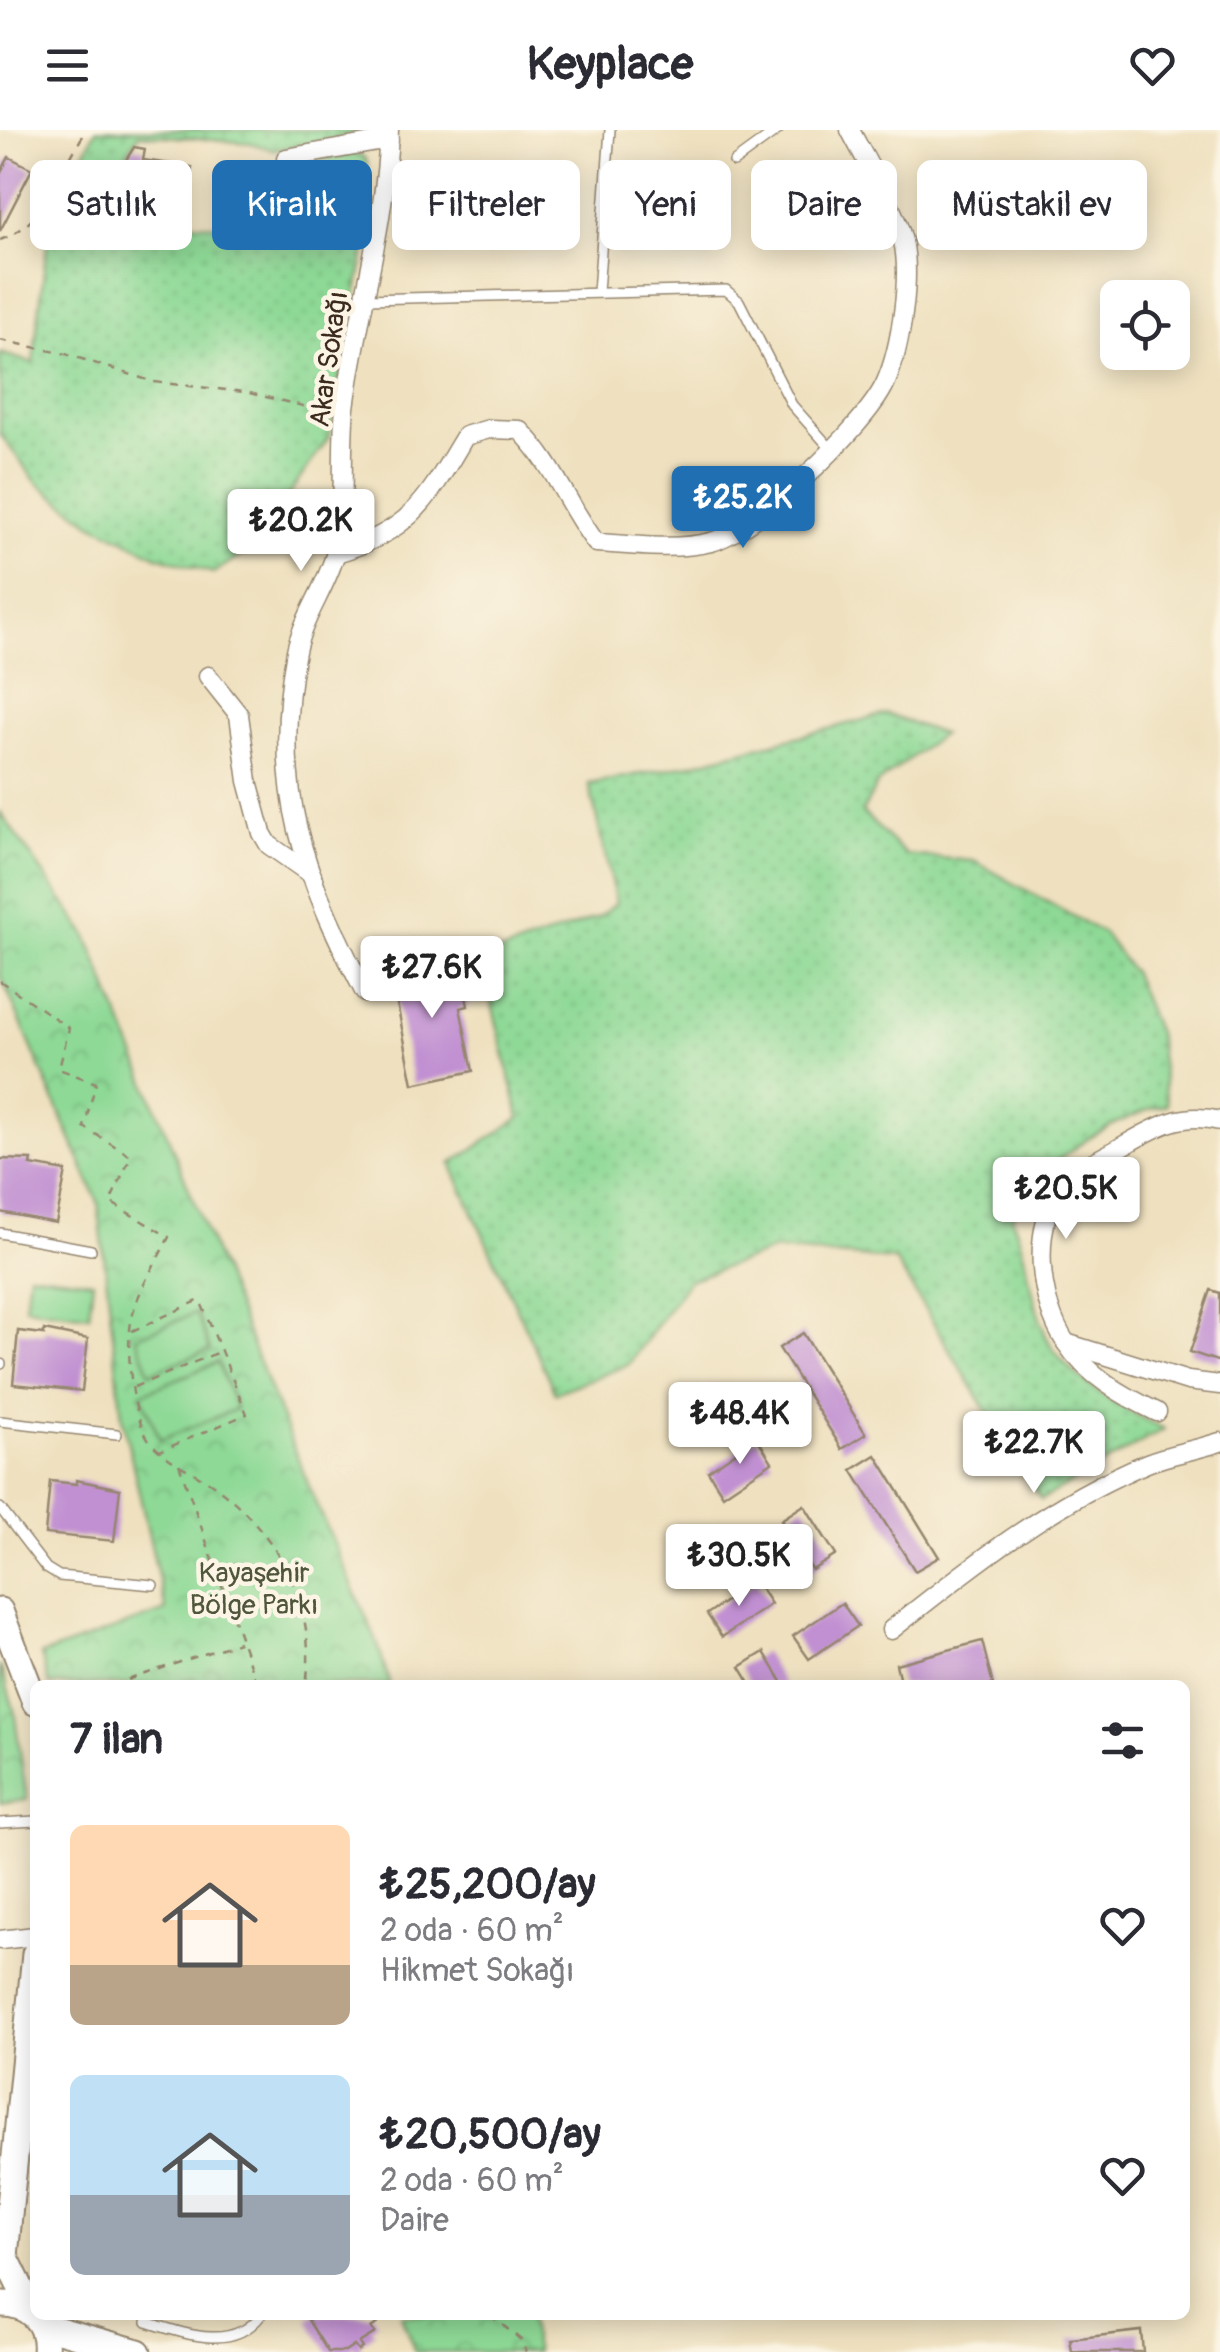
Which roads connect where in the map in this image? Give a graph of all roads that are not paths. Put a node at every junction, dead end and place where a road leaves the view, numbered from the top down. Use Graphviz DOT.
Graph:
graph roads {
  1 [pos="610,130"];
  2 [pos="778,130"];
  3 [pos="850,130"];
  4 [pos="389,135"];
  5 [pos="286,158"];
  6 [pos="734,162"];
  7 [pos="598,292"];
  8 [pos="364,299"];
  9 [pos="834,452"];
  10 [pos="336,553"];
  11 [pos="208,676"];
  12 [pos="312,875"];
  13 [pos="365,993"];
  14 [pos="1220,1121"];
  15 [pos="0,1233"];
  16 [pos="92,1250"];
  17 [pos="1066,1343"];
  18 [pos="1220,1386"];
  19 [pos="1156,1412"];
  20 [pos="0,1421"];
  21 [pos="117,1434"];
  22 [pos="1220,1442"];
  23 [pos="0,1508"];
  24 [pos="152,1585"];
  25 [pos="0,1611"];
  26 [pos="890,1630"];
  27 [pos="30,1689"];
  28 [pos="30,1821"];
  29 [pos="0,1823"];
  30 [pos="30,1937"];
  31 [pos="0,1940"];
  32 [pos="30,2000"];
  33 [pos="2,2260"];
  34 [pos="0,2304"];
  35 [pos="30,2307"];
  36 [pos="30,2315"];
  37 [pos="38,2320"];
  38 [pos="256,2320"];
  39 [pos="147,2322"];
  40 [pos="45,2352"];
  41 [pos="138,2352"];
  1 -- 7 [label="lane"];
  2 -- 6 [label="lane"];
  3 -- 9 [label="street"];
  4 -- 5 [label="street"];
  4 -- 8 [label="street, Akar Sokağı"];
  7 -- 8 [label="lane"];
  7 -- 9 [label="lane"];
  8 -- 10 [label="street, Akar Sokağı"];
  9 -- 10 [label="street"];
  10 -- 12 [label="street, Akar Sokağı"];
  11 -- 12 [label="street"];
  12 -- 13 [label="street, Akar Sokağı"];
  14 -- 17 [label="street"];
  15 -- 16 [label="lane"];
  17 -- 18 [label="street"];
  17 -- 19 [label="street"];
  20 -- 21 [label="lane"];
  22 -- 26 [label="street"];
  23 -- 24 [label="lane"];
  25 -- 27 [label="street"];
  28 -- 29 [label="lane"];
  30 -- 31 [label="street"];
  32 -- 33 [label="street"];
  33 -- 35 [label="street"];
  34 -- 36 [label="street"];
  37 -- 40 [label="street"];
  37 -- 41 [label="street"];
  38 -- 39 [label="lane"];
}
